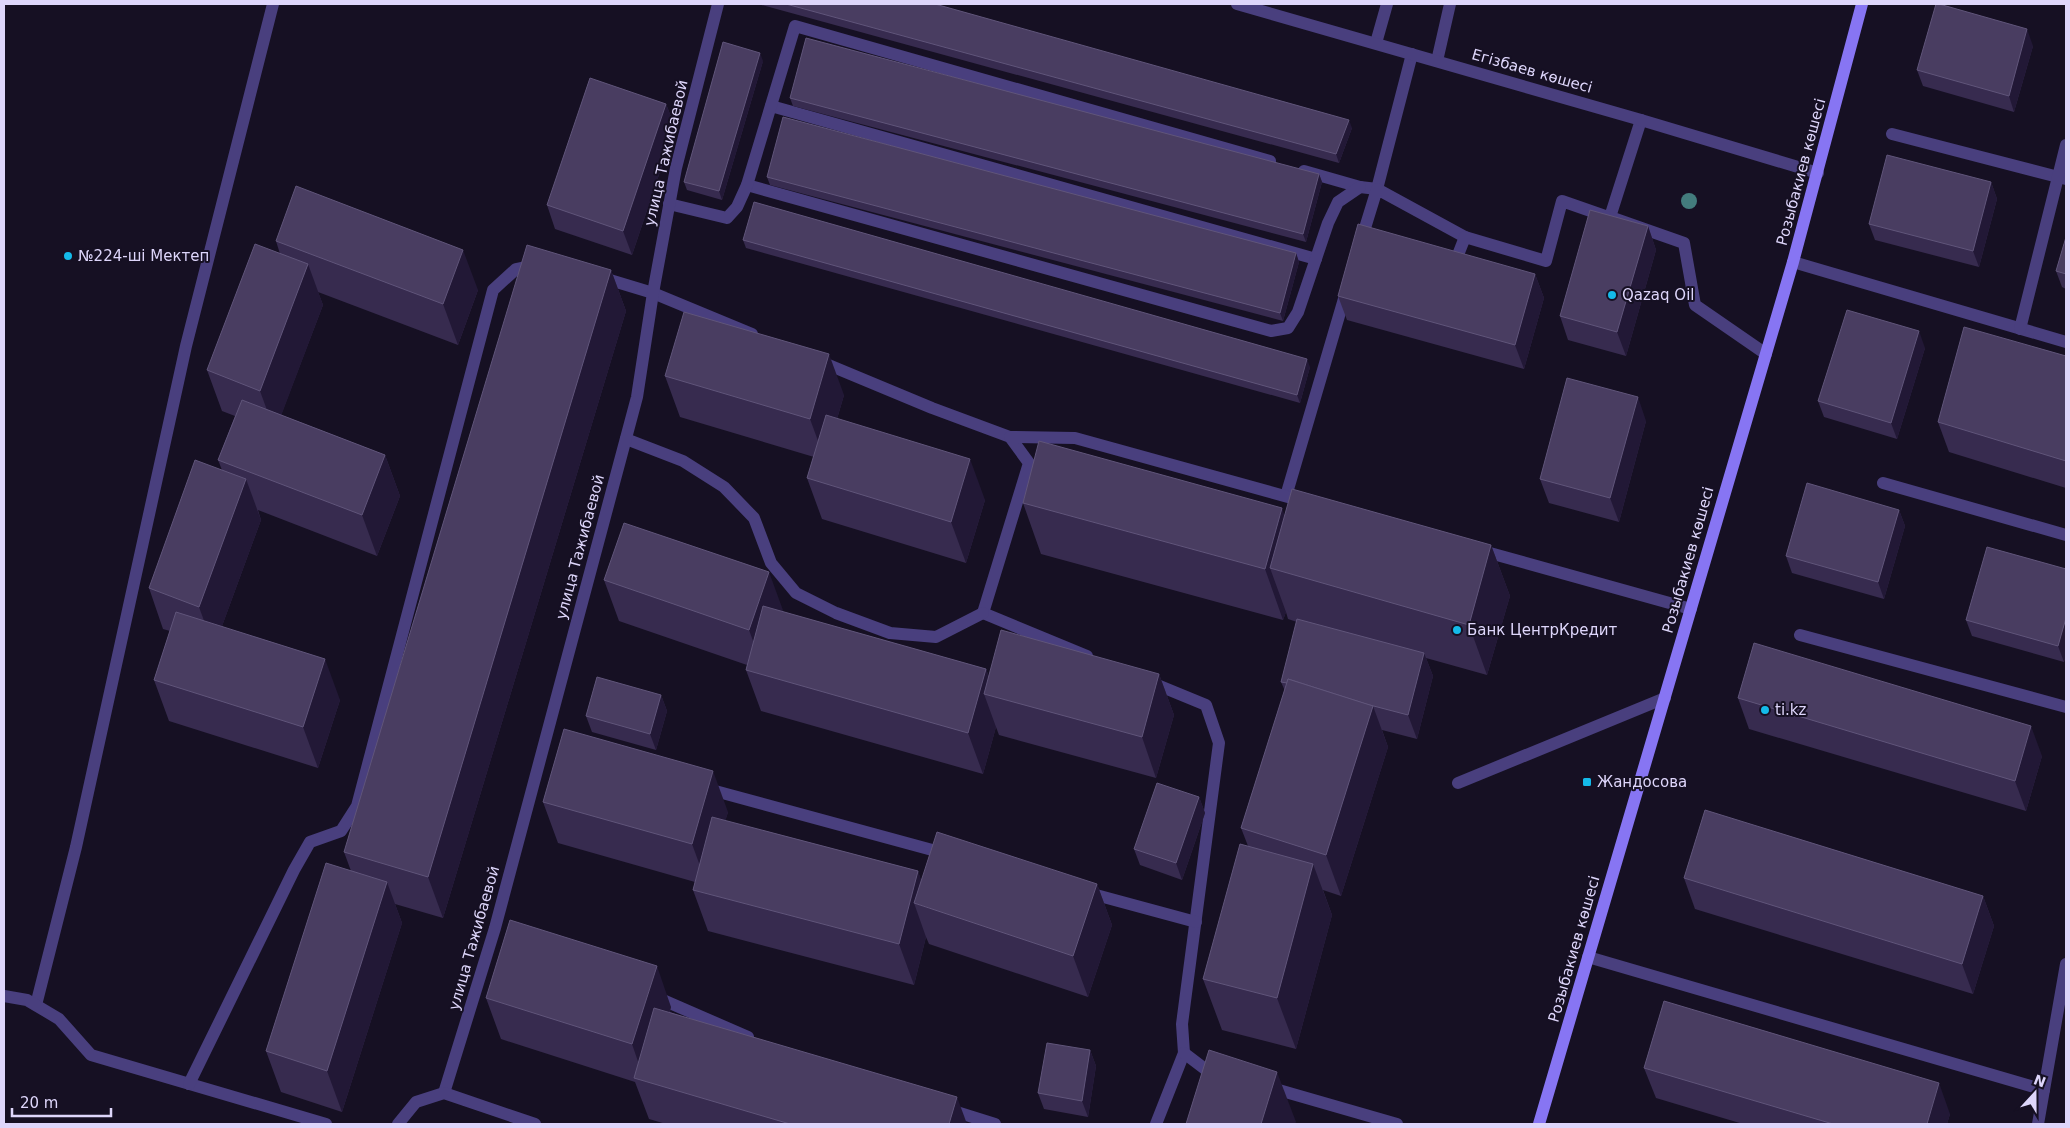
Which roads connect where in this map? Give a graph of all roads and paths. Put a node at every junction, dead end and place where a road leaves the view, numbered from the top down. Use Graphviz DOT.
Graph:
graph roads {
  1 [pos="273,4"];
  2 [pos="718,4"];
  3 [pos="1237,4"];
  4 [pos="1386,4"];
  5 [pos="1450,4"];
  6 [pos="1862,4"];
  7 [pos="1376,43"];
  8 [pos="1412,54"];
  9 [pos="1437,61"];
  10 [pos="770,106"];
  11 [pos="1641,120"];
  12 [pos="1892,134"];
  13 [pos="2066,145"];
  14 [pos="1818,173"];
  15 [pos="2062,178"];
  16 [pos="747,185"];
  17 [pos="1360,186"];
  18 [pos="1377,189"];
  19 [pos="669,204"];
  20 [pos="1610,218"];
  21 [pos="1464,237"];
  22 [pos="1358,254"];
  23 [pos="1316,259"];
  24 [pos="1456,260"];
  25 [pos="548,262"];
  26 [pos="1793,262"];
  27 [pos="586,273"];
  28 [pos="1349,282"];
  29 [pos="653,292"];
  30 [pos="2020,329"];
  31 [pos="761,337"];
  32 [pos="2066,342"];
  33 [pos="1766,354"];
  34 [pos="806,356"];
  35 [pos="1010,437"];
  36 [pos="626,439"];
  37 [pos="1883,483"];
  38 [pos="1286,496"];
  39 [pos="1314,504"];
  40 [pos="2066,535"];
  41 [pos="1465,546"];
  42 [pos="1691,609"];
  43 [pos="982,613"];
  44 [pos="1800,635"];
  45 [pos="1099,661"];
  46 [pos="1134,676"];
  47 [pos="1665,698"];
  48 [pos="2066,706"];
  49 [pos="688,783"];
  50 [pos="1458,783"];
  51 [pos="956,857"];
  52 [pos="1071,888"];
  53 [pos="1196,922"];
  54 [pos="1588,956"];
  55 [pos="2066,964"];
  56 [pos="640,991"];
  57 [pos="4,996"];
  58 [pos="36,1005"];
  59 [pos="758,1042"];
  60 [pos="1184,1052"];
  61 [pos="1234,1078"];
  62 [pos="1253,1083"];
  63 [pos="188,1084"];
  64 [pos="2044,1090"];
  65 [pos="444,1092"];
  66 [pos="931,1104"];
  67 [pos="326,1124"];
  68 [pos="398,1124"];
  69 [pos="535,1124"];
  70 [pos="995,1124"];
  71 [pos="1156,1124"];
  72 [pos="1396,1124"];
  73 [pos="1539,1124"];
  74 [pos="2038,1124"];
  1 -- 58 [label="street"];
  2 -- 19 [label="street, улица Тажибаевой"];
  3 -- 7 [label="street, Егізбаев көшесі"];
  4 -- 7 [label="street"];
  5 -- 9 [label="street"];
  6 -- 14 [label="main road, Розыбакиев көшесі"];
  7 -- 8 [label="street, Егізбаев көшесі"];
  8 -- 9 [label="street, Егізбаев көшесі"];
  8 -- 18 [label="street"];
  9 -- 11 [label="street, Егізбаев көшесі"];
  10 -- 16 [label="street"];
  10 -- 17 [label="street"];
  10 -- 23 [label="street"];
  11 -- 14 [label="street, Егізбаев көшесі"];
  11 -- 20 [label="street"];
  12 -- 15 [label="street"];
  13 -- 15 [label="street"];
  14 -- 26 [label="main road, Розыбакиев көшесі"];
  15 -- 30 [label="street"];
  16 -- 19 [label="street"];
  16 -- 23 [label="street"];
  17 -- 18 [label="street"];
  17 -- 23 [label="street"];
  18 -- 21 [label="street"];
  18 -- 22 [label="street"];
  19 -- 29 [label="street, улица Тажибаевой"];
  20 -- 21 [label="street"];
  20 -- 33 [label="street"];
  21 -- 24 [label="street"];
  25 -- 63 [label="street"];
  26 -- 30 [label="street"];
  26 -- 33 [label="main road, Розыбакиев көшесі"];
  27 -- 29 [label="street"];
  28 -- 38 [label="street"];
  29 -- 31 [label="street"];
  29 -- 36 [label="street, улица Тажибаевой"];
  30 -- 32 [label="street"];
  33 -- 42 [label="main road, Розыбакиев көшесі"];
  34 -- 35 [label="street"];
  35 -- 38 [label="street"];
  35 -- 43 [label="street"];
  36 -- 43 [label="street"];
  36 -- 65 [label="street, улица Тажибаевой"];
  37 -- 40 [label="street"];
  38 -- 39 [label="street"];
  41 -- 42 [label="street"];
  42 -- 47 [label="main road, Розыбакиев көшесі"];
  43 -- 45 [label="street"];
  44 -- 48 [label="street"];
  46 -- 53 [label="street"];
  47 -- 50 [label="street"];
  47 -- 54 [label="main road, Розыбакиев көшесі"];
  49 -- 51 [label="street"];
  52 -- 53 [label="street"];
  53 -- 60 [label="street"];
  54 -- 64 [label="street"];
  54 -- 73 [label="main road, Розыбакиев көшесі"];
  55 -- 64 [label="street"];
  56 -- 59 [label="street"];
  57 -- 58 [label="street"];
  58 -- 63 [label="street"];
  60 -- 61 [label="street"];
  60 -- 71 [label="street"];
  62 -- 72 [label="street"];
  63 -- 67 [label="street"];
  64 -- 74 [label="street"];
  65 -- 68 [label="street"];
  65 -- 69 [label="street"];
  66 -- 70 [label="street"];
}
